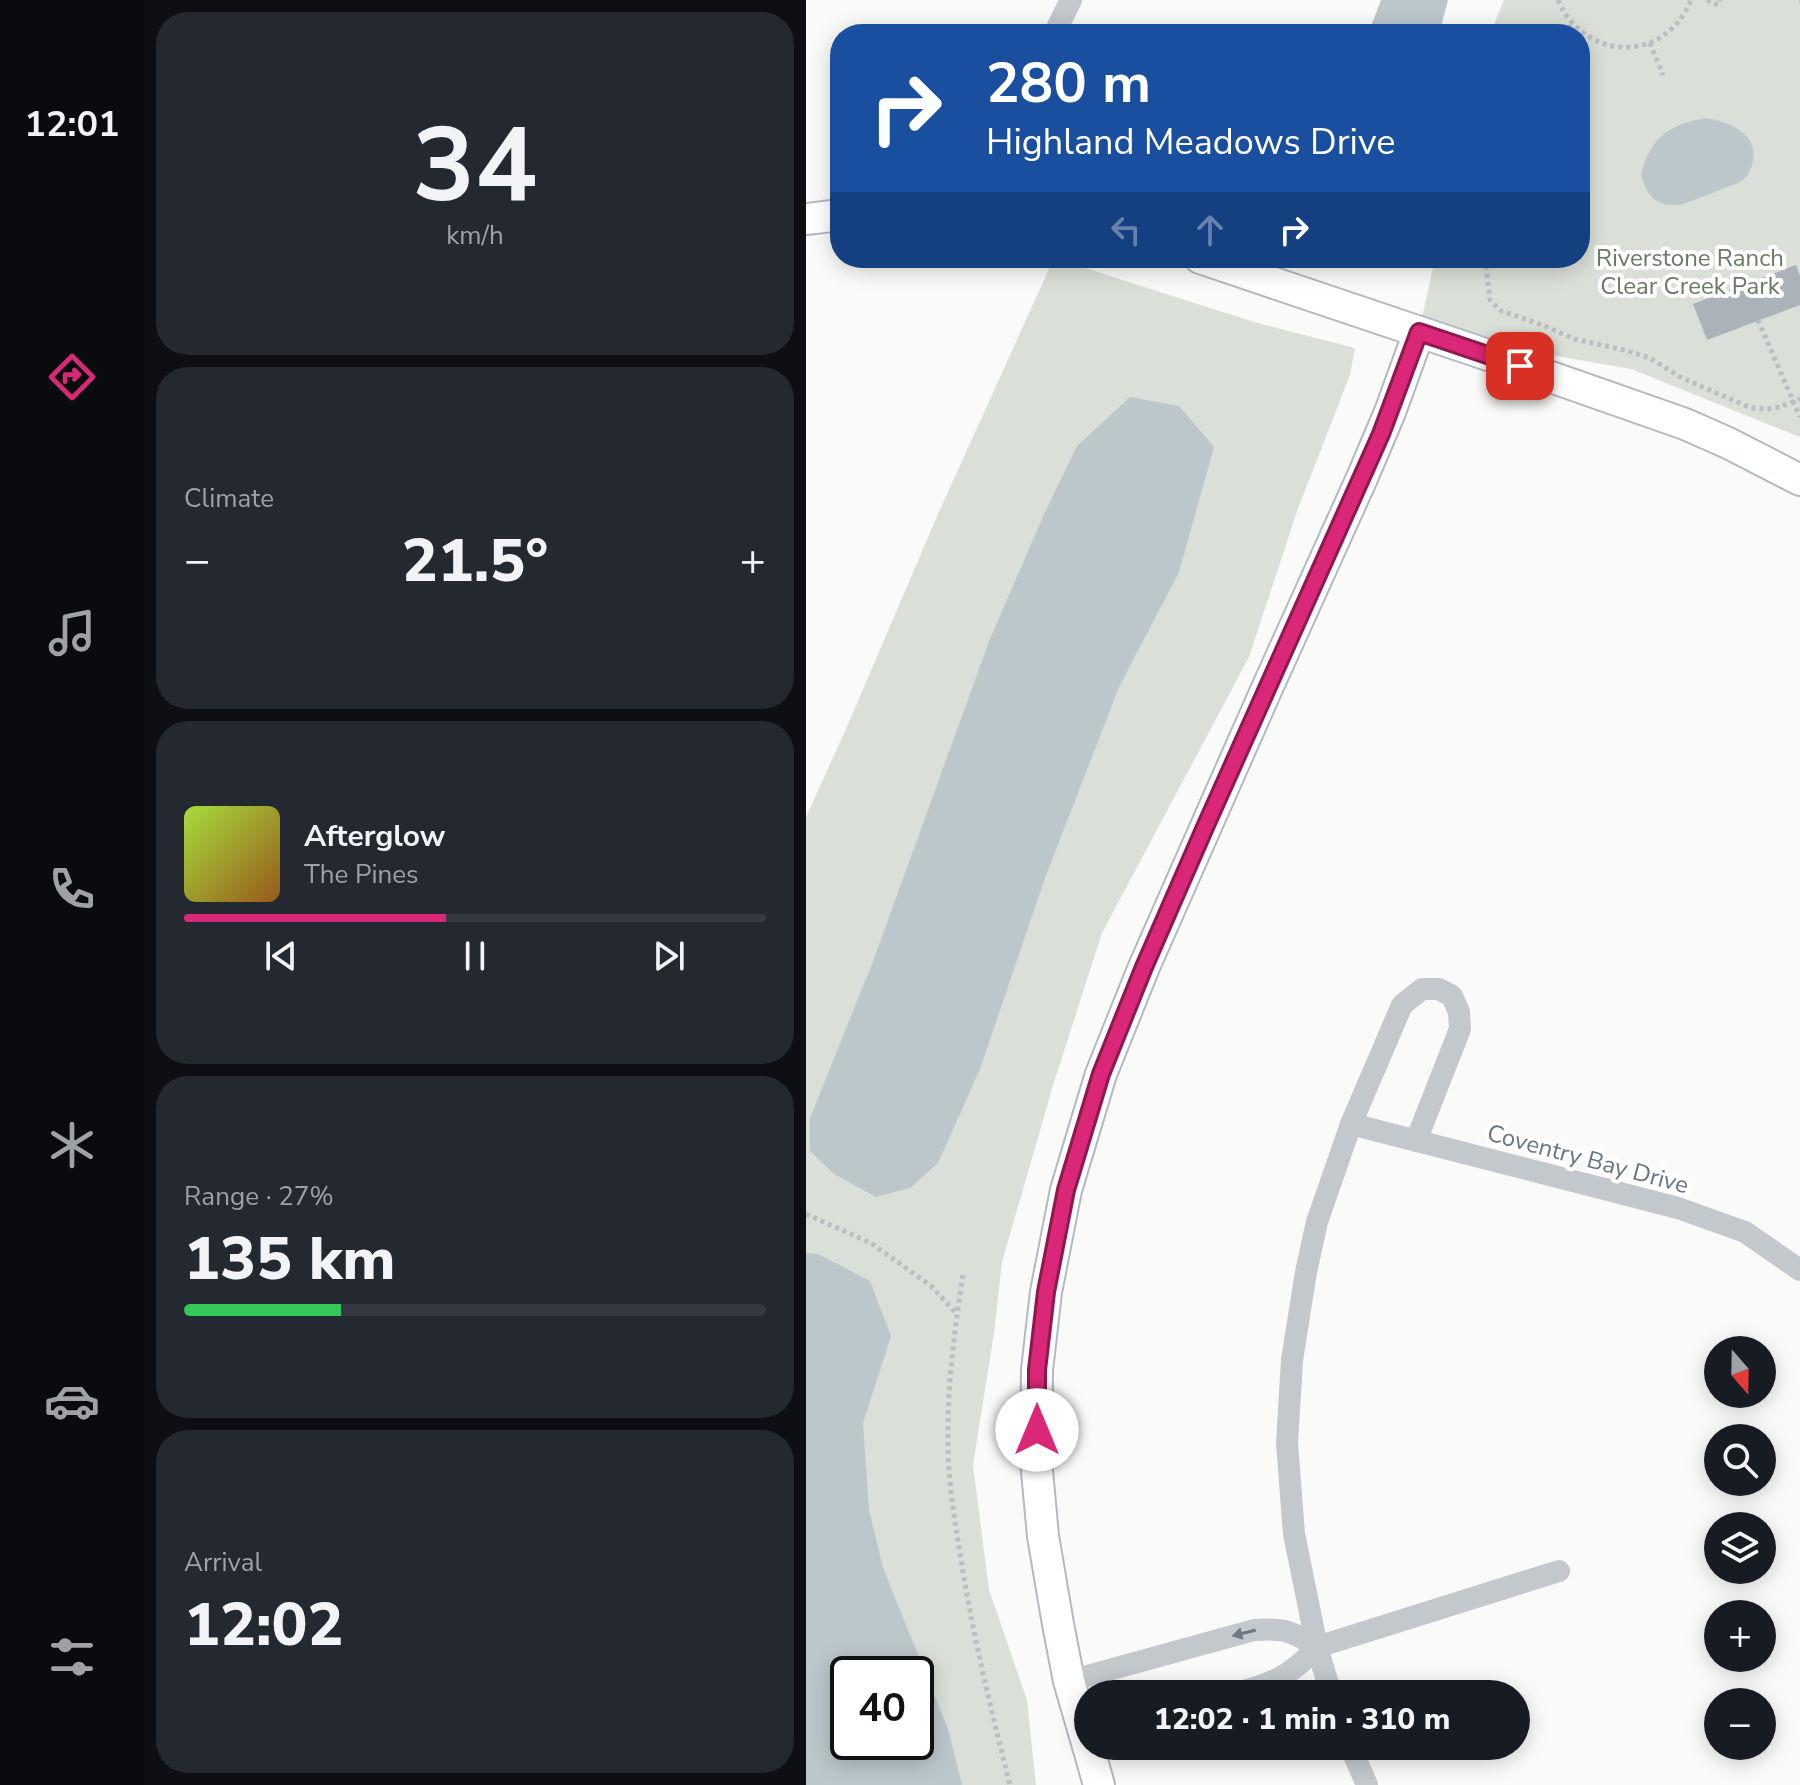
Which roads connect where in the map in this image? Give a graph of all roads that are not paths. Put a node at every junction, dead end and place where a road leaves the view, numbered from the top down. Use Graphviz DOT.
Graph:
graph roads {
  1 [pos="1071,0"];
  2 [pos="1059,24"];
  3 [pos="830,216"];
  4 [pos="806,219"];
  5 [pos="1230,268"];
  6 [pos="1419,332"];
  7 [pos="1800,480"];
  8 [pos="1351,1124"];
  9 [pos="1416,1141"];
  10 [pos="1800,1270"];
  11 [pos="1559,1571"];
  12 [pos="1317,1647"];
  13 [pos="1277,1680"];
  14 [pos="1327,1680"];
  15 [pos="1069,1681"];
  16 [pos="1074,1697"];
  17 [pos="1092,1760"];
  18 [pos="1356,1760"];
  19 [pos="1099,1785"];
  20 [pos="1367,1785"];
  1 -- 2 [label="street"];
  3 -- 4 [label="street"];
  5 -- 6 [label="street"];
  6 -- 7 [label="street"];
  6 -- 15 [label="street"];
  8 -- 9 [label="street, Coventry Bay Drive"];
  8 -- 9 [label="street"];
  8 -- 12 [label="street"];
  9 -- 10 [label="street, Coventry Bay Drive"];
  11 -- 12 [label="street"];
  12 -- 13 [label="street"];
  12 -- 14 [label="street"];
  12 -- 15 [label="street, one-way"];
  15 -- 16 [label="street"];
  17 -- 19 [label="street"];
  18 -- 20 [label="street"];
}
